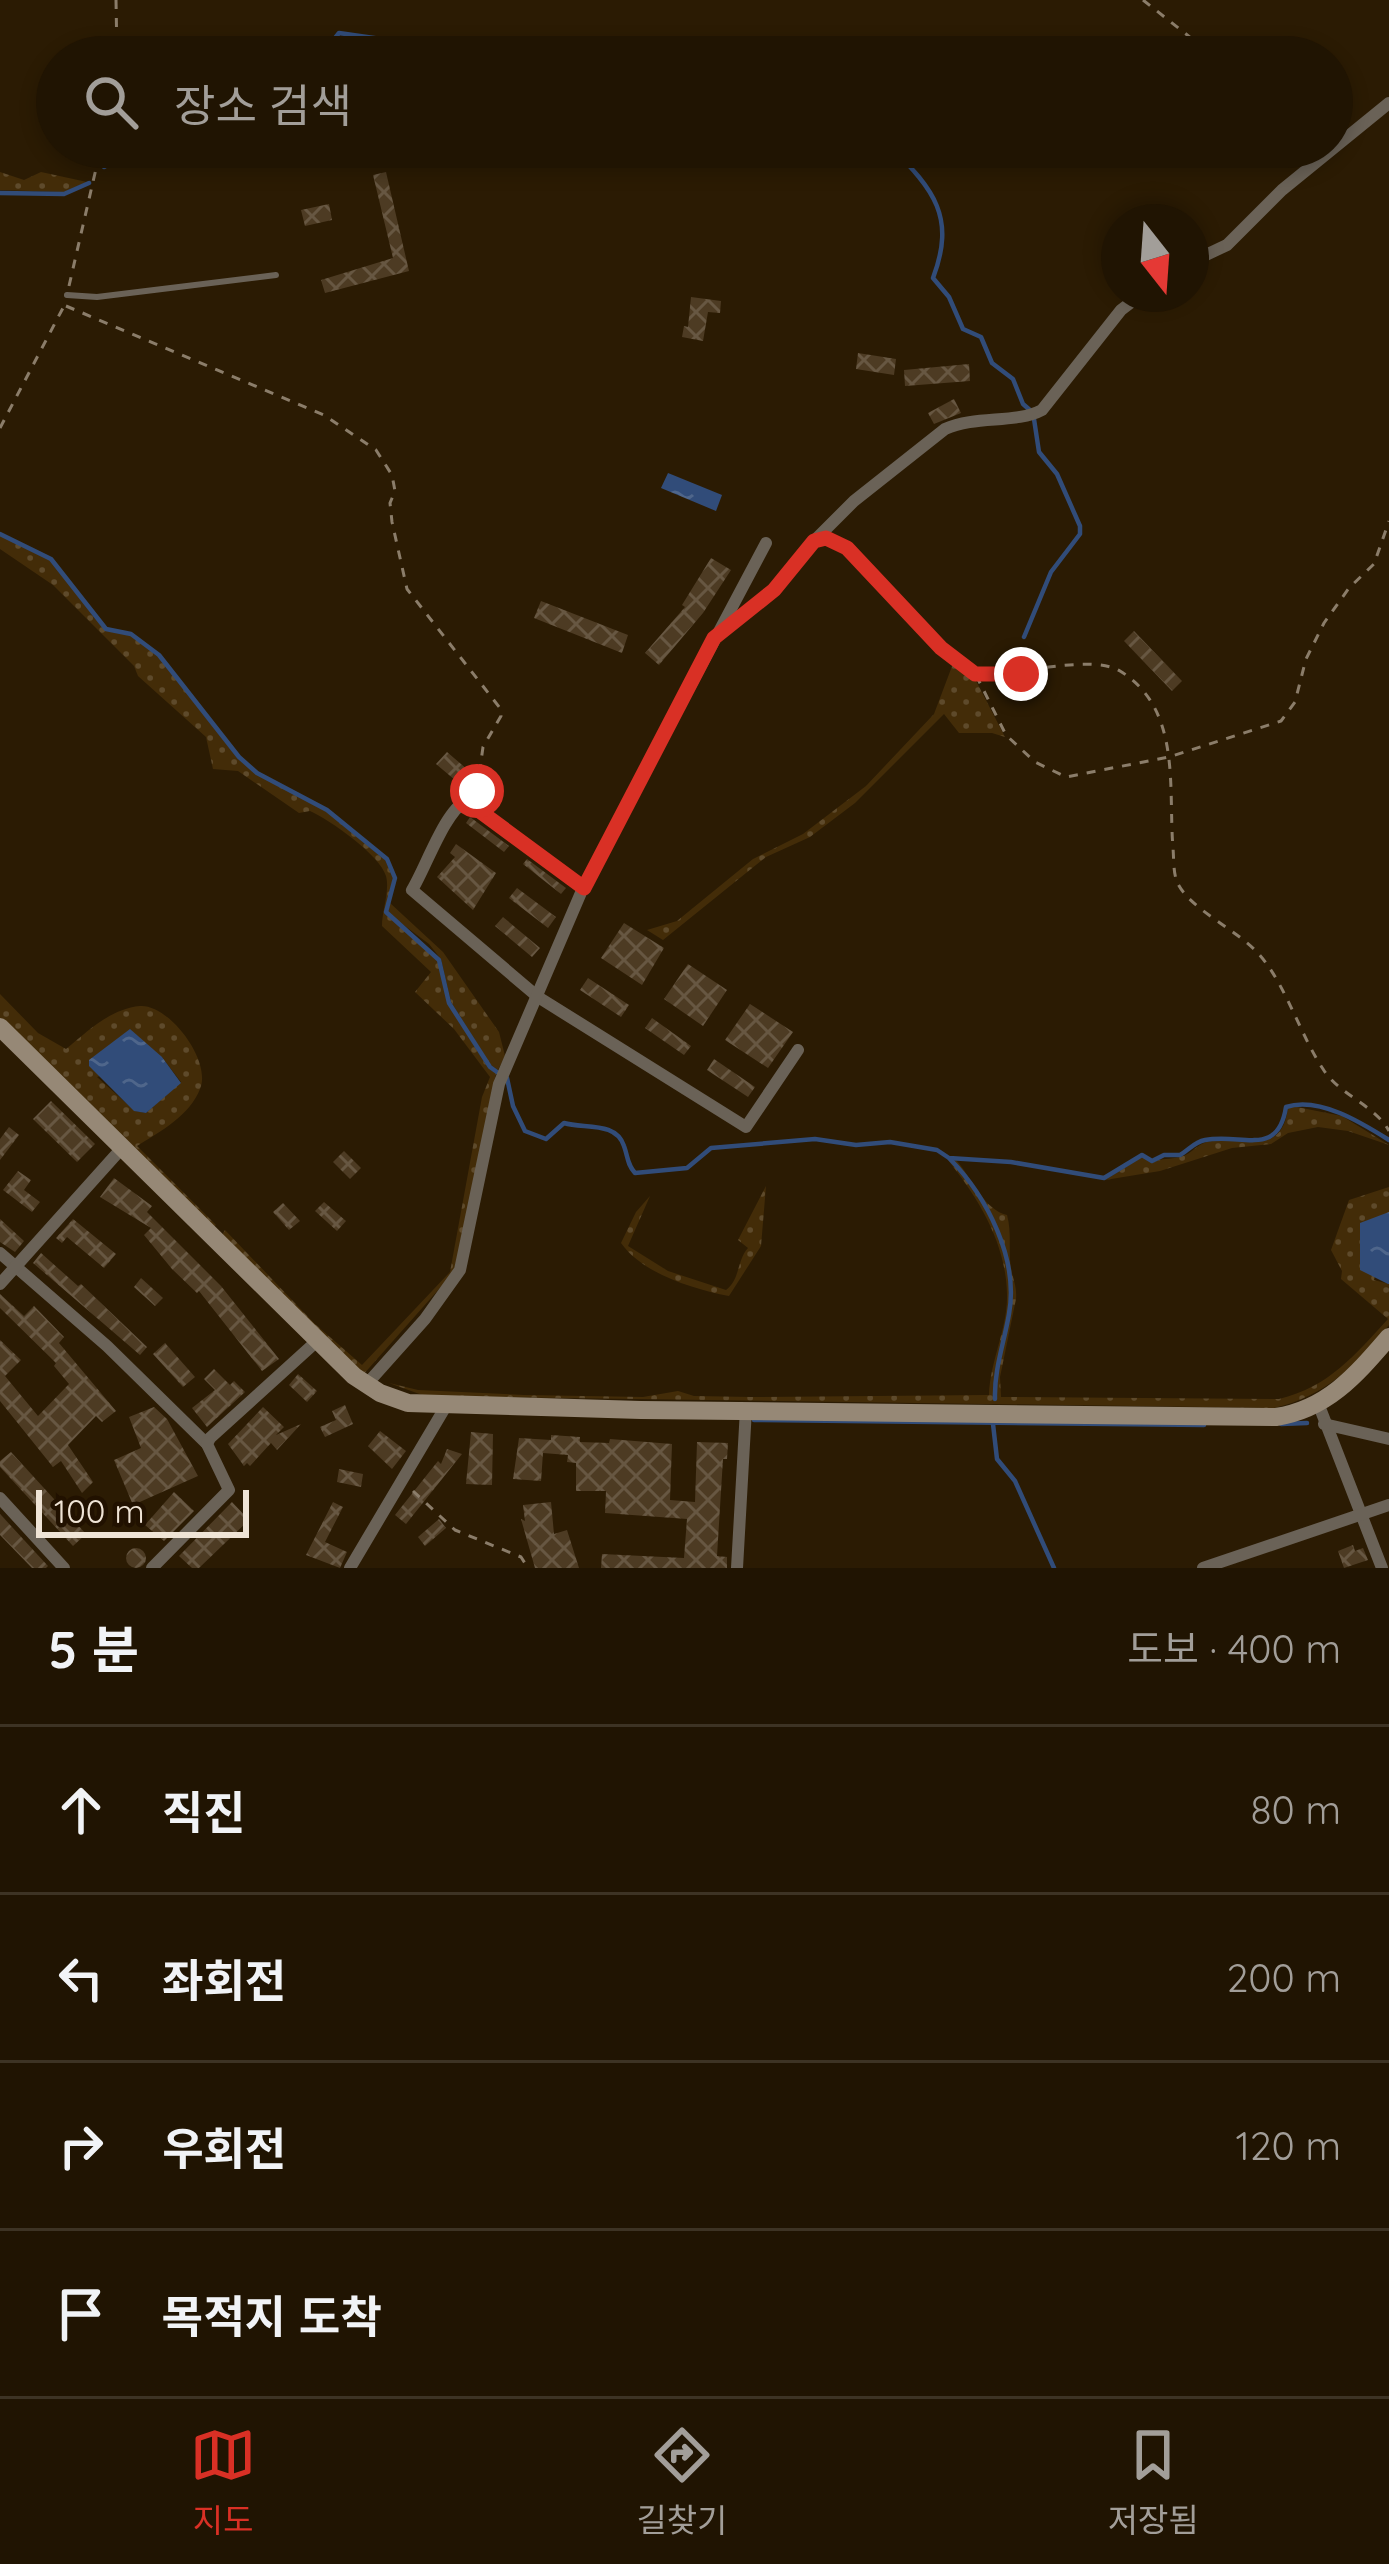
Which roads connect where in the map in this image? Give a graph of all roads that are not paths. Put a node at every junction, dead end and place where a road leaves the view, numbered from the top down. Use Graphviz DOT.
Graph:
graph roads {
  1 [pos="1389,103"];
  2 [pos="1353,132"];
  3 [pos="1309,168"];
  4 [pos="1209,253"];
  5 [pos="276,275"];
  6 [pos="67,295"];
  7 [pos="1119,312"];
  8 [pos="766,543"];
  9 [pos="714,638"];
  10 [pos="584,888"];
  11 [pos="538,997"];
  12 [pos="0,1027"];
  13 [pos="798,1050"];
  14 [pos="122,1148"];
  15 [pos="0,1252"];
  16 [pos="15,1267"];
  17 [pos="0,1284"];
  18 [pos="1389,1336"];
  19 [pos="317,1341"];
  20 [pos="367,1384"];
  21 [pos="1318,1403"];
  22 [pos="446,1406"];
  23 [pos="746,1409"];
  24 [pos="1323,1424"];
  25 [pos="1389,1439"];
  26 [pos="207,1444"];
  27 [pos="0,1498"];
  28 [pos="1389,1504"];
  29 [pos="1361,1514"];
  30 [pos="59,1566"];
  31 [pos="152,1568"];
  32 [pos="350,1568"];
  33 [pos="737,1568"];
  34 [pos="1202,1568"];
  35 [pos="1382,1568"];
  1 -- 2 [label="street"];
  3 -- 4 [label="street"];
  5 -- 6 [label="lane"];
  7 -- 9 [label="street"];
  8 -- 9 [label="street"];
  9 -- 10 [label="street"];
  10 -- 11 [label="street"];
  10 -- 11 [label="street"];
  11 -- 13 [label="street"];
  11 -- 20 [label="street"];
  12 -- 14 [label="main road"];
  14 -- 16 [label="street"];
  14 -- 19 [label="main road"];
  15 -- 16 [label="street"];
  16 -- 17 [label="street"];
  16 -- 26 [label="street"];
  18 -- 21 [label="main road"];
  19 -- 20 [label="main road"];
  19 -- 26 [label="street"];
  20 -- 22 [label="main road"];
  21 -- 23 [label="main road"];
  21 -- 24 [label="street"];
  22 -- 23 [label="main road"];
  22 -- 32 [label="street"];
  23 -- 33 [label="street"];
  24 -- 25 [label="street"];
  24 -- 29 [label="street"];
  26 -- 31 [label="street"];
  27 -- 30 [label="street"];
  28 -- 29 [label="street"];
  29 -- 34 [label="street"];
  29 -- 35 [label="street"];
}
